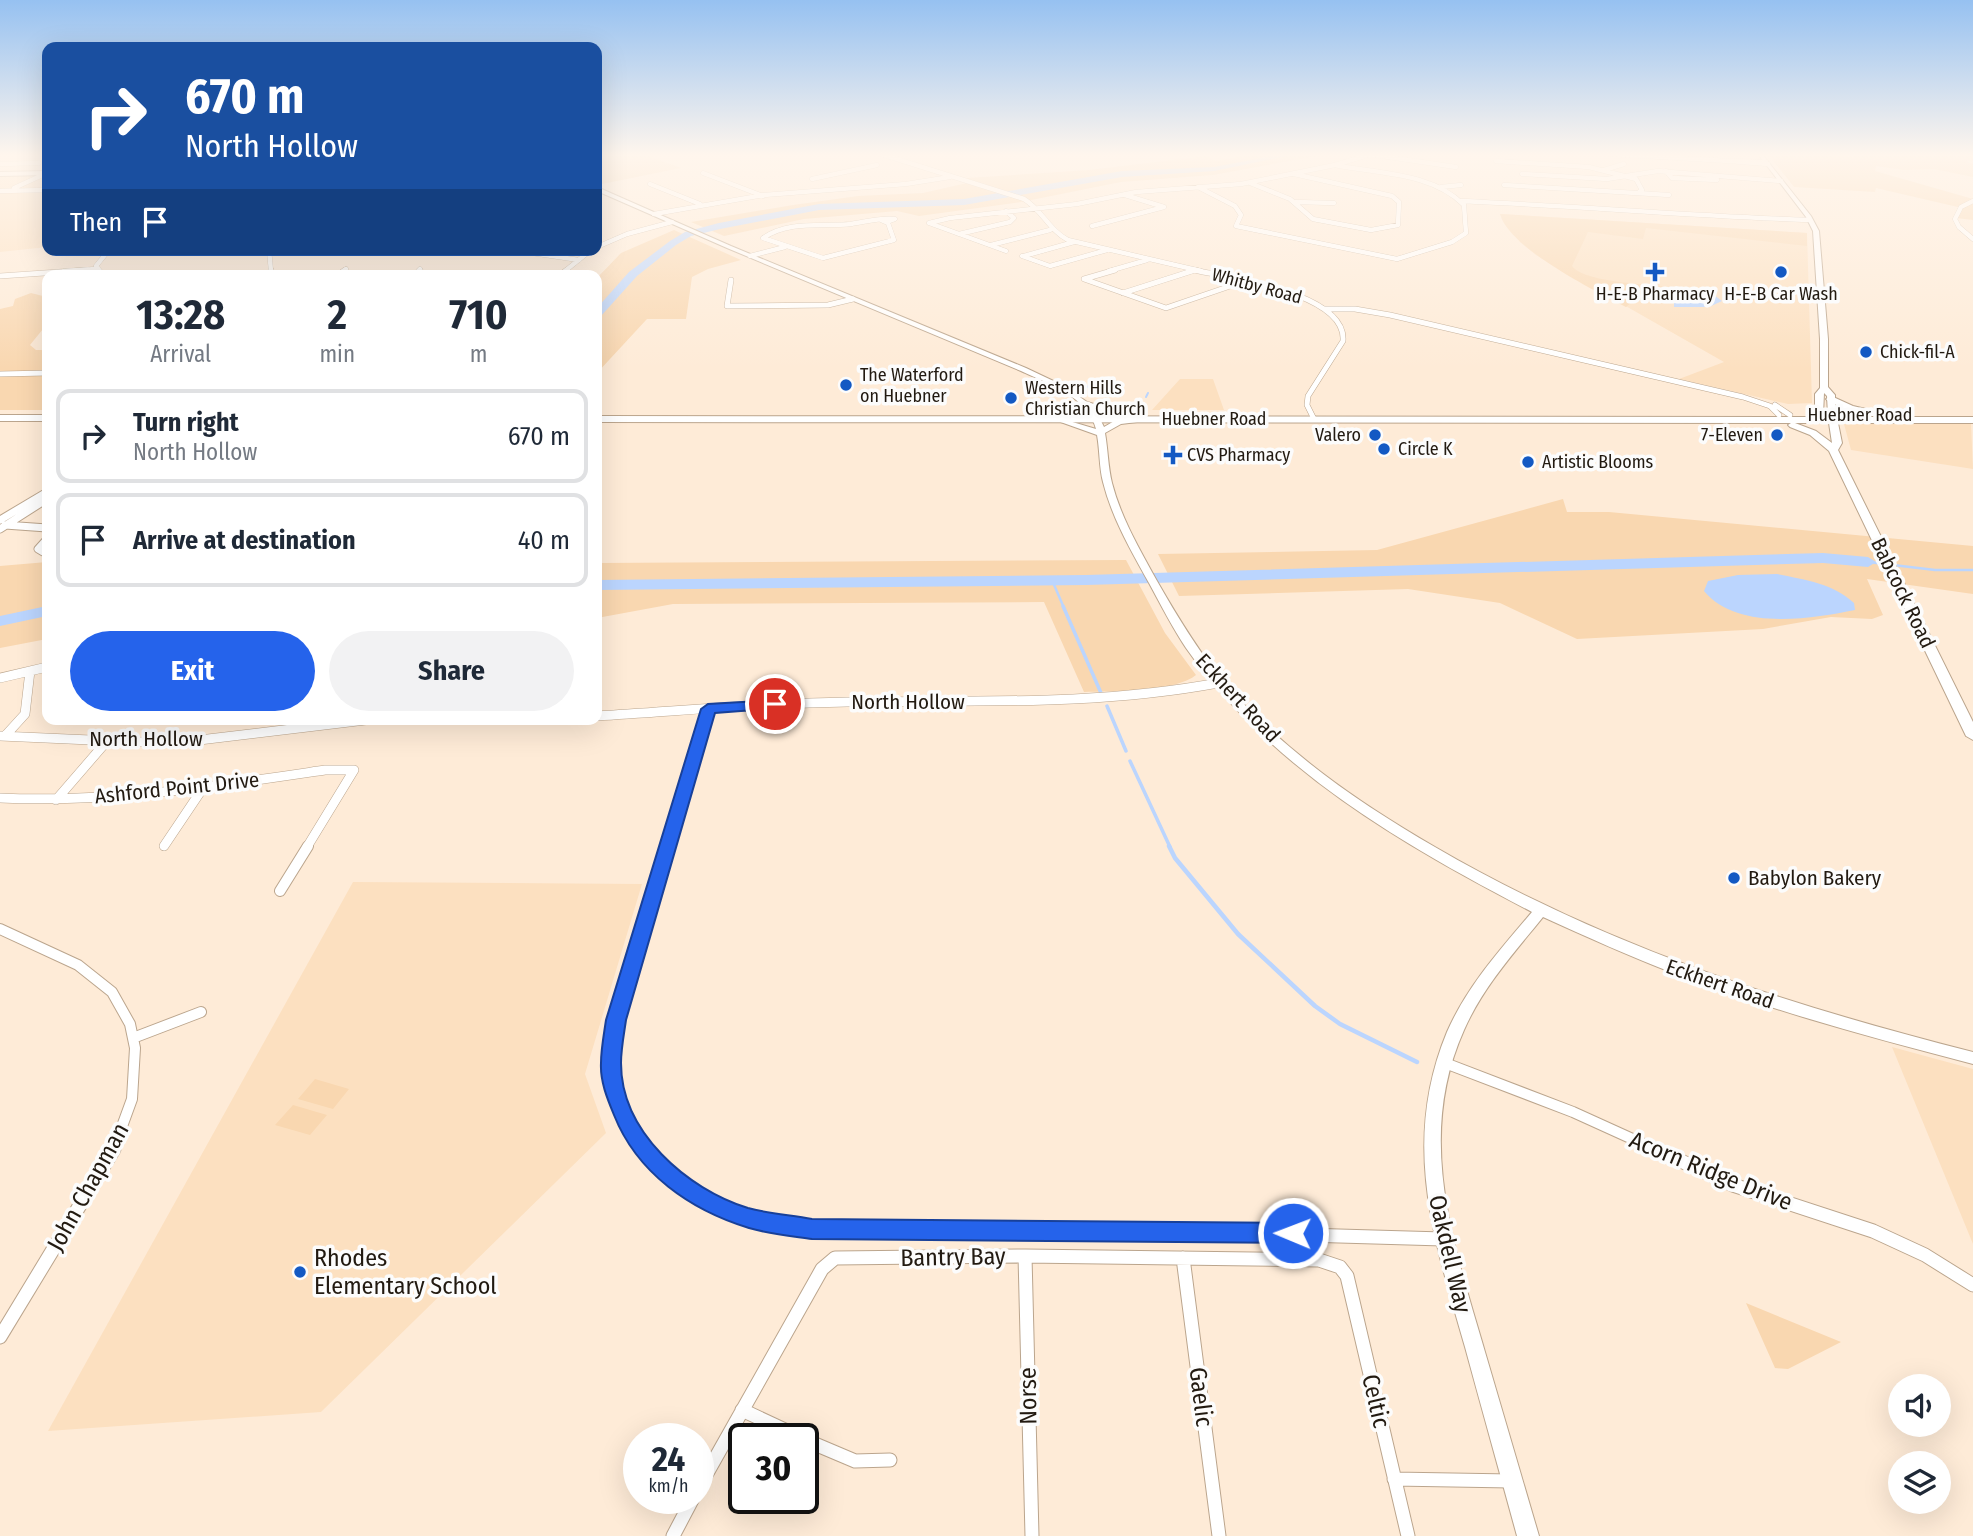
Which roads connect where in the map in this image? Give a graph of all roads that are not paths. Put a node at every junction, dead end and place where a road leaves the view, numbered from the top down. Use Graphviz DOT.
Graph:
graph roads {
  1 [pos="660,226"];
  2 [pos="680,226"];
  3 [pos="808,226"];
  4 [pos="886,226"];
  5 [pos="936,226"];
  6 [pos="994,226"];
  7 [pos="1048,226"];
  8 [pos="1236,226"];
  9 [pos="1351,226"];
  10 [pos="1395,226"];
  11 [pos="1467,226"];
  12 [pos="1813,226"];
  13 [pos="1960,226"];
  14 [pos="1050,230"];
  15 [pos="1376,230"];
  16 [pos="959,234"];
  17 [pos="1973,239"];
  18 [pos="602,240"];
  19 [pos="609,241"];
  20 [pos="1076,242"];
  21 [pos="602,244"];
  22 [pos="990,245"];
  23 [pos="785,247"];
  24 [pos="1108,250"];
  25 [pos="1006,251"];
  26 [pos="105,256"];
  27 [pos="540,256"];
  28 [pos="584,256"];
  29 [pos="750,256"];
  30 [pos="1149,259"];
  31 [pos="579,260"];
  32 [pos="96,269"];
  33 [pos="82,270"];
  34 [pos="566,270"];
  35 [pos="1195,270"];
  36 [pos="42,273"];
  37 [pos="0,276"];
  38 [pos="731,280"];
  39 [pos="1243,281"];
  40 [pos="1123,293"];
  41 [pos="853,299"];
  42 [pos="1325,309"];
  43 [pos="42,373"];
  44 [pos="0,374"];
  45 [pos="1824,388"];
  46 [pos="1743,397"];
  47 [pos="1077,399"];
  48 [pos="1831,399"];
  49 [pos="1790,415"];
  50 [pos="1881,416"];
  51 [pos="0,418"];
  52 [pos="42,418"];
  53 [pos="1777,418"];
  54 [pos="1819,418"];
  55 [pos="1833,418"];
  56 [pos="602,419"];
  57 [pos="1097,419"];
  58 [pos="1137,419"];
  59 [pos="1314,419"];
  60 [pos="1973,419"];
  61 [pos="1059,420"];
  62 [pos="1099,433"];
  63 [pos="1822,441"];
  64 [pos="1833,450"];
  65 [pos="42,495"];
  66 [pos="42,502"];
  67 [pos="1,524"];
  68 [pos="42,528"];
  69 [pos="42,668"];
  70 [pos="30,671"];
  71 [pos="0,678"];
  72 [pos="1218,683"];
  73 [pos="708,709"];
  74 [pos="602,716"];
  75 [pos="324,725"];
  76 [pos="1972,731"];
  77 [pos="3,736"];
  78 [pos="107,741"];
  79 [pos="203,788"];
  80 [pos="0,798"];
  81 [pos="55,800"];
  82 [pos="164,846"];
  83 [pos="279,891"];
  84 [pos="1541,911"];
  85 [pos="0,929"];
  86 [pos="201,1012"];
  87 [pos="133,1038"];
  88 [pos="1973,1058"];
  89 [pos="1446,1063"];
  90 [pos="1443,1239"];
  91 [pos="1025,1256"];
  92 [pos="1183,1258"];
  93 [pos="1340,1267"];
  94 [pos="1973,1284"];
  95 [pos="0,1337"];
  96 [pos="742,1410"];
  97 [pos="769,1423"];
  98 [pos="819,1446"];
  99 [pos="714,1460"];
  100 [pos="890,1460"];
  101 [pos="1394,1479"];
  102 [pos="1512,1481"];
  103 [pos="685,1514"];
  104 [pos="673,1536"];
  105 [pos="1032,1536"];
  106 [pos="1219,1536"];
  107 [pos="1408,1536"];
  108 [pos="1528,1536"];
  1 -- 19 [label="street"];
  2 -- 29 [label="main road"];
  3 -- 23 [label="street"];
  4 -- 23 [label="street"];
  5 -- 16 [label="street"];
  6 -- 16 [label="street"];
  7 -- 14 [label="street"];
  8 -- 11 [label="street"];
  9 -- 15 [label="street"];
  10 -- 15 [label="street"];
  12 -- 45 [label="main road"];
  13 -- 17 [label="street"];
  14 -- 20 [label="street, Whitby Road"];
  14 -- 22 [label="street"];
  16 -- 22 [label="street"];
  18 -- 19 [label="street"];
  19 -- 21 [label="street"];
  20 -- 24 [label="street, Whitby Road"];
  20 -- 24 [label="street"];
  22 -- 25 [label="street"];
  23 -- 29 [label="street"];
  24 -- 30 [label="street, Whitby Road"];
  26 -- 32 [label="street"];
  27 -- 31 [label="street"];
  28 -- 31 [label="street"];
  29 -- 41 [label="main road"];
  30 -- 35 [label="street, Whitby Road"];
  30 -- 40 [label="street"];
  31 -- 34 [label="street"];
  32 -- 33 [label="street"];
  35 -- 39 [label="street, Whitby Road"];
  35 -- 40 [label="street"];
  36 -- 37 [label="street"];
  38 -- 41 [label="street"];
  39 -- 40 [label="street"];
  39 -- 42 [label="street, Whitby Road"];
  41 -- 47 [label="main road"];
  42 -- 46 [label="street, Whitby Road"];
  42 -- 59 [label="street, Whitby Road"];
  43 -- 44 [label="street"];
  45 -- 48 [label="main road, Babcock Road"];
  45 -- 54 [label="main road"];
  46 -- 49 [label="street, Whitby Road"];
  46 -- 53 [label="street, Whitby Road"];
  47 -- 57 [label="main road"];
  47 -- 58 [label="main road"];
  47 -- 61 [label="main road"];
  48 -- 50 [label="main road"];
  48 -- 55 [label="main road, Babcock Road"];
  49 -- 53 [label="main road, Huebner Road"];
  49 -- 54 [label="main road, Huebner Road"];
  50 -- 55 [label="main road, Huebner Road"];
  50 -- 60 [label="main road, Huebner Road"];
  51 -- 52 [label="main road"];
  53 -- 54 [label="main road, Huebner Road"];
  53 -- 59 [label="main road, Huebner Road"];
  53 -- 63 [label="main road, Babcock Road"];
  54 -- 55 [label="main road, Huebner Road"];
  54 -- 63 [label="main road"];
  55 -- 60 [label="main road, Huebner Road"];
  55 -- 64 [label="main road, Babcock Road"];
  56 -- 61 [label="main road, Huebner Road"];
  57 -- 58 [label="main road, Huebner Road"];
  57 -- 61 [label="main road, Huebner Road"];
  57 -- 62 [label="main road, Eckhert Road"];
  58 -- 59 [label="main road, Huebner Road"];
  58 -- 62 [label="main road"];
  61 -- 62 [label="main road"];
  62 -- 72 [label="main road, Eckhert Road"];
  63 -- 64 [label="main road, Babcock Road"];
  64 -- 76 [label="main road, Babcock Road"];
  65 -- 67 [label="street"];
  66 -- 67 [label="street"];
  67 -- 68 [label="street"];
  69 -- 70 [label="street"];
  70 -- 71 [label="street"];
  70 -- 77 [label="street"];
  72 -- 73 [label="street, North Hollow"];
  72 -- 84 [label="main road, Eckhert Road"];
  73 -- 74 [label="street, North Hollow"];
  73 -- 90 [label="street"];
  75 -- 78 [label="street, North Hollow"];
  77 -- 78 [label="street, North Hollow"];
  78 -- 81 [label="street"];
  79 -- 81 [label="street, Ashford Point Drive"];
  79 -- 82 [label="street"];
  79 -- 83 [label="street, Ashford Point Drive"];
  80 -- 81 [label="street, Ashford Point Drive"];
  84 -- 88 [label="main road, Eckhert Road"];
  84 -- 89 [label="main road, Oakdell Way"];
  85 -- 87 [label="street, John Chapman"];
  86 -- 87 [label="street"];
  87 -- 95 [label="street, John Chapman"];
  89 -- 90 [label="main road, Oakdell Way"];
  89 -- 94 [label="street, Acorn Ridge Drive"];
  90 -- 102 [label="main road, Oakdell Way"];
  91 -- 92 [label="street, Bantry Bay"];
  91 -- 96 [label="street, Bantry Bay"];
  91 -- 105 [label="street, Norse"];
  92 -- 93 [label="street, Bantry Bay"];
  92 -- 106 [label="street, Gaelic"];
  93 -- 101 [label="street, Celtic"];
  96 -- 97 [label="street"];
  96 -- 99 [label="street, Bantry Bay"];
  98 -- 100 [label="street"];
  101 -- 102 [label="street"];
  101 -- 107 [label="street, Celtic"];
  102 -- 108 [label="main road, Oakdell Way"];
  103 -- 104 [label="street"];
}
